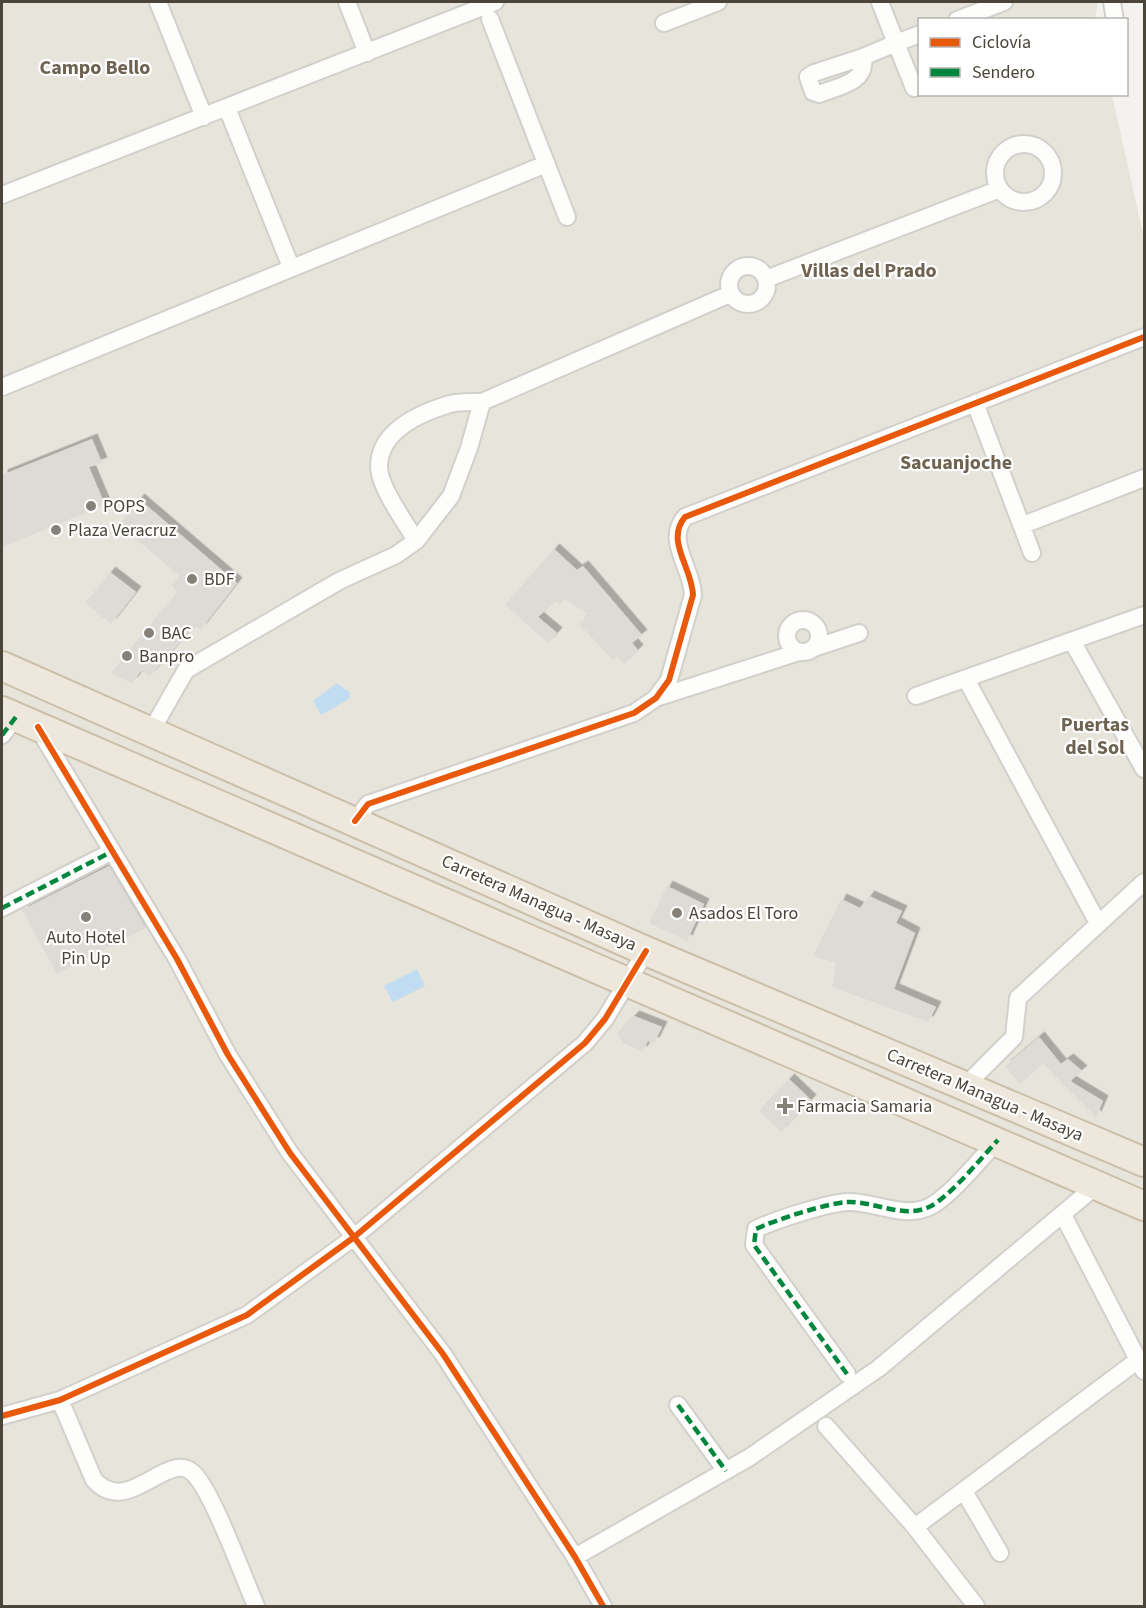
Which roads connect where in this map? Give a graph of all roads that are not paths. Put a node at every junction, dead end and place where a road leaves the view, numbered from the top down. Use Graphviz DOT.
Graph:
graph roads {
  1 [pos="158,2"];
  2 [pos="347,2"];
  3 [pos="495,2"];
  4 [pos="718,2"];
  5 [pos="880,2"];
  6 [pos="1004,2"];
  7 [pos="1112,2"];
  8 [pos="454,9"];
  9 [pos="962,18"];
  10 [pos="1115,18"];
  11 [pos="490,19"];
  12 [pos="664,23"];
  13 [pos="918,35"];
  14 [pos="896,43"];
  15 [pos="367,53"];
  16 [pos="863,57"];
  17 [pos="914,88"];
  18 [pos="227,108"];
  19 [pos="204,117"];
  20 [pos="546,164"];
  21 [pos="1000,189"];
  22 [pos="2,195"];
  23 [pos="567,217"];
  24 [pos="291,267"];
  25 [pos="766,279"];
  26 [pos="730,294"];
  27 [pos="1144,337"];
  28 [pos="2,387"];
  29 [pos="482,402"];
  30 [pos="975,403"];
  31 [pos="1144,478"];
  32 [pos="1023,525"];
  33 [pos="416,541"];
  34 [pos="1032,553"];
  35 [pos="1144,615"];
  36 [pos="859,633"];
  37 [pos="1072,641"];
  38 [pos="2,666"];
  39 [pos="966,679"];
  40 [pos="916,696"];
  41 [pos="656,698"];
  42 [pos="14,723"];
  43 [pos="150,733"];
  44 [pos="1144,769"];
  45 [pos="355,821"];
  46 [pos="111,852"];
  47 [pos="1144,882"];
  48 [pos="2,908"];
  49 [pos="1098,923"];
  50 [pos="646,951"];
  51 [pos="629,983"];
  52 [pos="964,1087"];
  53 [pos="1003,1103"];
  54 [pos="1033,1115"];
  55 [pos="990,1137"];
  56 [pos="1027,1153"];
  57 [pos="1144,1162"];
  58 [pos="1097,1185"];
  59 [pos="1144,1206"];
  60 [pos="1063,1215"];
  61 [pos="353,1238"];
  62 [pos="1141,1366"];
  63 [pos="847,1374"];
  64 [pos="60,1400"];
  65 [pos="678,1406"];
  66 [pos="2,1416"];
  67 [pos="826,1426"];
  68 [pos="726,1471"];
  69 [pos="964,1491"];
  70 [pos="915,1527"];
  71 [pos="1000,1553"];
  72 [pos="575,1557"];
  73 [pos="256,1606"];
  74 [pos="603,1606"];
  75 [pos="976,1606"];
  1 -- 19 [label="street"];
  2 -- 15 [label="street"];
  3 -- 8 [label="street"];
  4 -- 12 [label="street"];
  5 -- 14 [label="street"];
  6 -- 9 [label="street"];
  7 -- 10 [label="street"];
  8 -- 15 [label="street"];
  11 -- 20 [label="street"];
  13 -- 14 [label="street"];
  14 -- 16 [label="street"];
  14 -- 17 [label="street"];
  15 -- 18 [label="street"];
  18 -- 19 [label="street"];
  18 -- 24 [label="street"];
  19 -- 22 [label="street"];
  20 -- 23 [label="street"];
  20 -- 24 [label="street"];
  21 -- 25 [label="street"];
  24 -- 28 [label="street"];
  25 -- 26 [label="street"];
  25 -- 26 [label="street"];
  26 -- 29 [label="street"];
  27 -- 30 [label="street"];
  29 -- 33 [label="street"];
  29 -- 33 [label="street"];
  30 -- 32 [label="street"];
  30 -- 41 [label="street"];
  31 -- 32 [label="street"];
  32 -- 34 [label="street"];
  33 -- 43 [label="street"];
  35 -- 37 [label="street"];
  36 -- 41 [label="street"];
  37 -- 39 [label="street"];
  37 -- 44 [label="street"];
  38 -- 43 [label="highway, Carretera Managua - Masaya"];
  39 -- 40 [label="street"];
  39 -- 49 [label="street"];
  41 -- 45 [label="street"];
  42 -- 46 [label="street"];
  42 -- 51 [label="highway, Carretera Managua - Masaya"];
  43 -- 45 [label="highway, Carretera Managua - Masaya"];
  45 -- 50 [label="highway, Carretera Managua - Masaya"];
  46 -- 48 [label="street"];
  46 -- 61 [label="street"];
  47 -- 49 [label="street"];
  49 -- 52 [label="street"];
  50 -- 51 [label="street"];
  50 -- 52 [label="highway, Carretera Managua - Masaya"];
  51 -- 55 [label="highway, Carretera Managua - Masaya"];
  51 -- 61 [label="street"];
  52 -- 53 [label="highway, Carretera Managua - Masaya"];
  53 -- 54 [label="highway, Carretera Managua - Masaya"];
  53 -- 55 [label="highway"];
  54 -- 56 [label="highway"];
  54 -- 57 [label="highway, Carretera Managua - Masaya"];
  55 -- 56 [label="highway, Carretera Managua - Masaya"];
  55 -- 63 [label="street"];
  56 -- 58 [label="highway, Carretera Managua - Masaya"];
  58 -- 59 [label="highway, Carretera Managua - Masaya"];
  58 -- 60 [label="street"];
  60 -- 62 [label="street"];
  60 -- 68 [label="street"];
  61 -- 64 [label="street"];
  61 -- 72 [label="street"];
  62 -- 69 [label="street"];
  64 -- 66 [label="street"];
  64 -- 73 [label="street"];
  65 -- 68 [label="street"];
  67 -- 70 [label="street"];
  68 -- 72 [label="street"];
  69 -- 70 [label="street"];
  69 -- 71 [label="street"];
  70 -- 75 [label="street"];
  72 -- 74 [label="street"];
}
